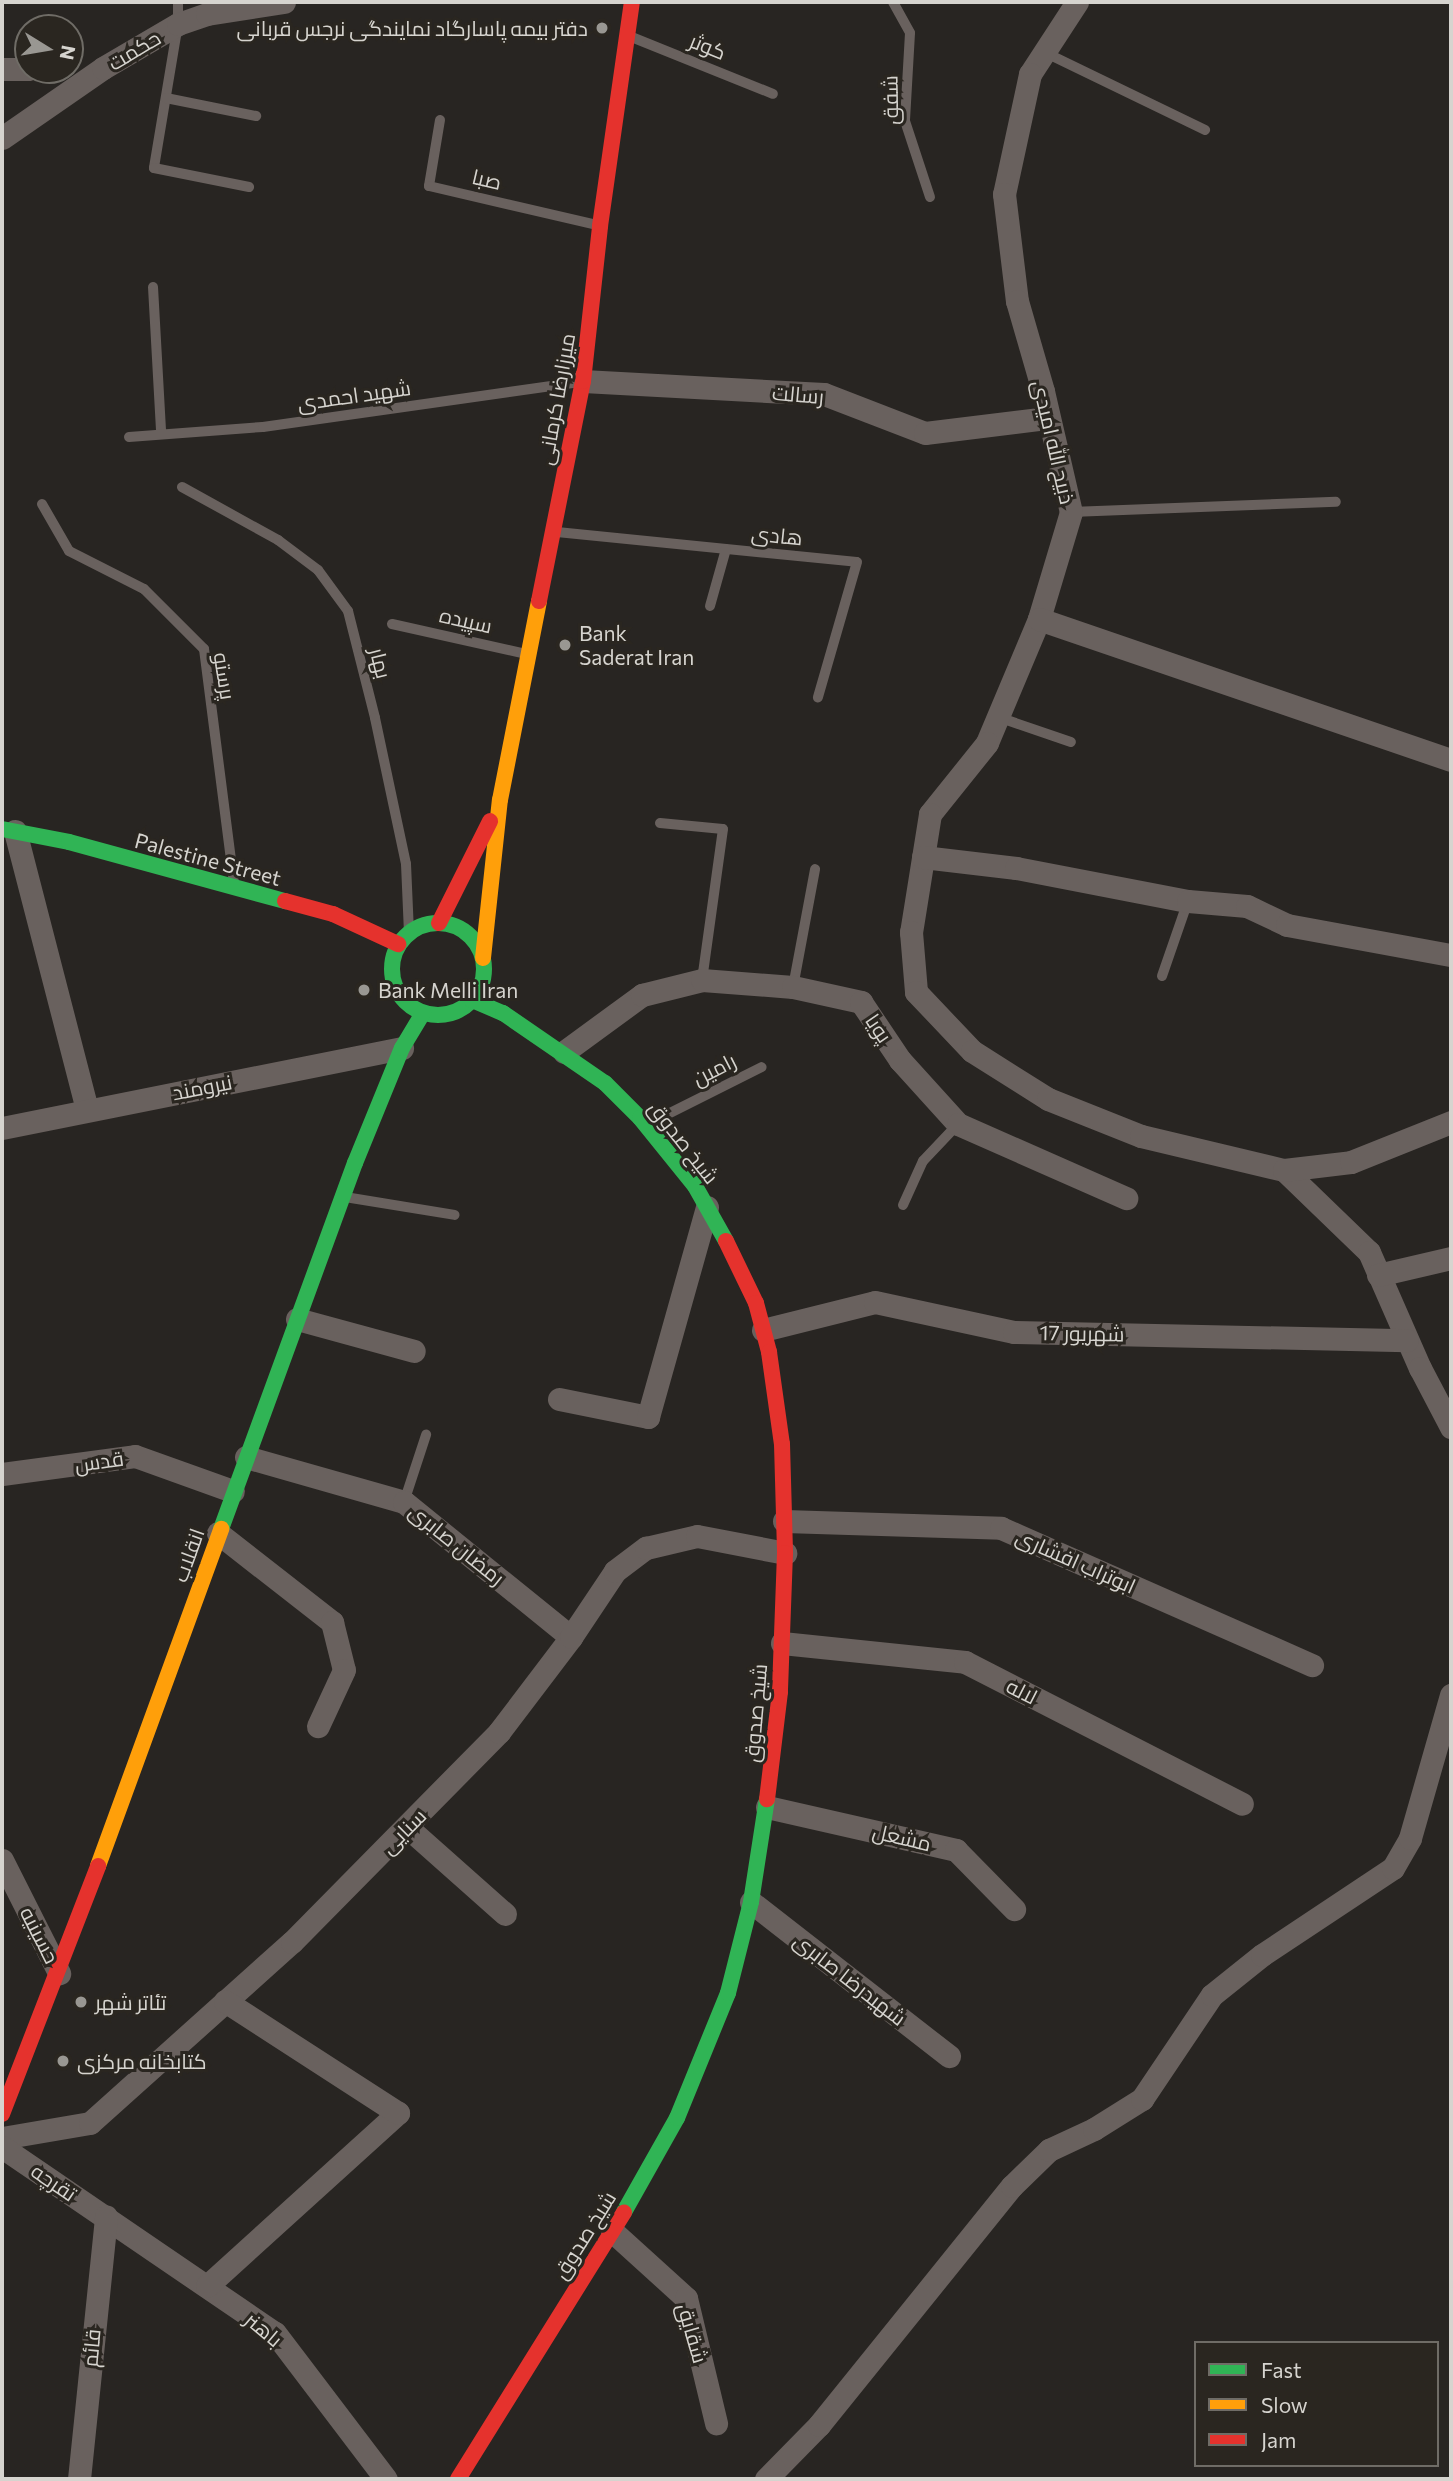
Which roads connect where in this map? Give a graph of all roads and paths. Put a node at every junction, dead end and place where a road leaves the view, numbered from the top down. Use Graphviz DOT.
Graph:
graph roads {
  1 [pos="284,2"];
  2 [pos="632,2"];
  3 [pos="893,2"];
  4 [pos="1077,2"];
  5 [pos="244,5"];
  6 [pos="178,13"];
  7 [pos="627,36"];
  8 [pos="1044,52"];
  9 [pos="103,68"];
  10 [pos="84,69"];
  11 [pos="773,94"];
  12 [pos="166,98"];
  13 [pos="256,116"];
  14 [pos="440,120"];
  15 [pos="1205,130"];
  16 [pos="2,138"];
  17 [pos="250,187"];
  18 [pos="930,197"];
  19 [pos="600,226"];
  20 [pos="153,287"];
  21 [pos="583,381"];
  22 [pos="1048,418"];
  23 [pos="160,432"];
  24 [pos="129,437"];
  25 [pos="182,487"];
  26 [pos="1336,502"];
  27 [pos="42,504"];
  28 [pos="1071,512"];
  29 [pos="554,532"];
  30 [pos="726,550"];
  31 [pos="710,606"];
  32 [pos="1039,619"];
  33 [pos="393,624"];
  34 [pos="530,655"];
  35 [pos="818,697"];
  36 [pos="998,717"];
  37 [pos="1071,742"];
  38 [pos="1451,760"];
  39 [pos="500,800"];
  40 [pos="660,823"];
  41 [pos="8,830"];
  42 [pos="923,857"];
  43 [pos="815,869"];
  44 [pos="234,888"];
  45 [pos="1188,901"];
  46 [pos="439,923"];
  47 [pos="404,938"];
  48 [pos="1451,955"];
  49 [pos="483,958"];
  50 [pos="1162,976"];
  51 [pos="702,980"];
  52 [pos="793,987"];
  53 [pos="472,1000"];
  54 [pos="423,1013"];
  55 [pos="402,1048"];
  56 [pos="564,1052"];
  57 [pos="762,1067"];
  58 [pos="87,1109"];
  59 [pos="1451,1122"];
  60 [pos="958,1124"];
  61 [pos="646,1125"];
  62 [pos="2,1128"];
  63 [pos="1284,1170"];
  64 [pos="342,1196"];
  65 [pos="1126,1198"];
  66 [pos="903,1205"];
  67 [pos="707,1207"];
  68 [pos="456,1215"];
  69 [pos="1451,1258"];
  70 [pos="1378,1275"];
  71 [pos="297,1319"];
  72 [pos="763,1330"];
  73 [pos="1407,1340"];
  74 [pos="414,1351"];
  75 [pos="559,1399"];
  76 [pos="1450,1419"];
  77 [pos="426,1434"];
  78 [pos="246,1457"];
  79 [pos="2,1474"];
  80 [pos="233,1491"];
  81 [pos="404,1502"];
  82 [pos="784,1521"];
  83 [pos="218,1533"];
  84 [pos="785,1553"];
  85 [pos="571,1637"];
  86 [pos="782,1643"];
  87 [pos="1312,1665"];
  88 [pos="1451,1695"];
  89 [pos="318,1726"];
  90 [pos="1242,1804"];
  91 [pos="766,1807"];
  92 [pos="407,1827"];
  93 [pos="2,1860"];
  94 [pos="751,1902"];
  95 [pos="1014,1909"];
  96 [pos="505,1914"];
  97 [pos="59,1973"];
  98 [pos="225,2001"];
  99 [pos="949,2056"];
  100 [pos="2,2114"];
  101 [pos="2,2138"];
  102 [pos="2,2147"];
  103 [pos="106,2216"];
  104 [pos="612,2231"];
  105 [pos="207,2286"];
  106 [pos="716,2423"];
  107 [pos="79,2479"];
  108 [pos="386,2479"];
  109 [pos="457,2479"];
  110 [pos="766,2479"];
  1 -- 5 [label="street, حکمت"];
  2 -- 7 [label="main road, میرزارضا کرمانی"];
  3 -- 18 [label="lane, شفق"];
  4 -- 8 [label="street, ذبیح الله امیدی"];
  5 -- 6 [label="street, حکمت"];
  6 -- 9 [label="street, حکمت"];
  6 -- 12 [label="lane"];
  7 -- 11 [label="lane, کوثر"];
  7 -- 19 [label="main road, میرزارضا کرمانی"];
  8 -- 15 [label="lane"];
  8 -- 22 [label="street, ذبیح الله امیدی"];
  9 -- 10 [label="street"];
  9 -- 16 [label="street, حکمت"];
  12 -- 13 [label="lane"];
  12 -- 17 [label="lane"];
  14 -- 19 [label="lane, صبا"];
  19 -- 21 [label="main road, میرزارضا کرمانی"];
  20 -- 23 [label="lane"];
  21 -- 22 [label="street, رسالت"];
  21 -- 23 [label="lane, شهید احمدی"];
  21 -- 29 [label="main road, میرزارضا کرمانی"];
  22 -- 28 [label="street, ذبیح الله امیدی"];
  23 -- 24 [label="lane, شهید احمدی"];
  25 -- 47 [label="lane, بهار"];
  26 -- 28 [label="lane"];
  27 -- 44 [label="lane, پرستو"];
  28 -- 32 [label="street, ذبیح الله امیدی"];
  29 -- 30 [label="lane, هادی"];
  29 -- 34 [label="main road, میرزارضا کرمانی"];
  30 -- 31 [label="lane"];
  30 -- 35 [label="lane, هادی"];
  32 -- 36 [label="street, ذبیح الله امیدی"];
  32 -- 38 [label="street"];
  33 -- 34 [label="lane, سپیده"];
  34 -- 39 [label="main road, میرزارضا کرمانی"];
  36 -- 37 [label="lane"];
  36 -- 42 [label="street, ذبیح الله امیدی"];
  39 -- 46 [label="main road"];
  39 -- 49 [label="main road"];
  40 -- 51 [label="lane"];
  41 -- 44 [label="main road, Palestine Street"];
  41 -- 58 [label="street"];
  42 -- 45 [label="street"];
  42 -- 63 [label="street, ذبیح الله امیدی"];
  43 -- 52 [label="lane"];
  44 -- 47 [label="main road, Palestine Street"];
  45 -- 48 [label="street"];
  45 -- 50 [label="lane"];
  46 -- 47 [label="main road"];
  46 -- 49 [label="main road"];
  47 -- 54 [label="main road"];
  49 -- 53 [label="main road"];
  51 -- 52 [label="street, پویا"];
  51 -- 56 [label="street, پویا"];
  52 -- 60 [label="street, پویا"];
  53 -- 54 [label="main road"];
  53 -- 56 [label="main road, شیخ صدوق"];
  54 -- 55 [label="main road, انقلاب"];
  55 -- 58 [label="street, نیرومند"];
  55 -- 64 [label="main road, انقلاب"];
  56 -- 61 [label="main road, شیخ صدوق"];
  57 -- 61 [label="lane, رامین"];
  58 -- 62 [label="street, نیرومند"];
  59 -- 63 [label="street"];
  60 -- 65 [label="street, پویا"];
  60 -- 66 [label="lane"];
  61 -- 67 [label="main road, شیخ صدوق"];
  63 -- 70 [label="street"];
  64 -- 68 [label="lane"];
  64 -- 71 [label="main road, انقلاب"];
  67 -- 72 [label="main road, شیخ صدوق"];
  67 -- 75 [label="street"];
  69 -- 70 [label="street"];
  70 -- 73 [label="street"];
  71 -- 74 [label="street"];
  71 -- 78 [label="main road, انقلاب"];
  72 -- 73 [label="street, 17 شهریور"];
  72 -- 82 [label="main road, شیخ صدوق"];
  73 -- 76 [label="street"];
  77 -- 81 [label="lane"];
  78 -- 80 [label="main road, انقلاب"];
  78 -- 81 [label="street, رمضان صابری"];
  79 -- 80 [label="street, قدس"];
  80 -- 83 [label="main road, انقلاب"];
  81 -- 85 [label="street, رمضان صابری"];
  82 -- 84 [label="main road, شیخ صدوق"];
  82 -- 87 [label="street, ابوتراب افشاری"];
  83 -- 89 [label="street"];
  83 -- 97 [label="main road, انقلاب"];
  84 -- 85 [label="street, سنایی"];
  84 -- 86 [label="main road, شیخ صدوق"];
  85 -- 92 [label="street, سنایی"];
  86 -- 90 [label="street, لاله"];
  86 -- 91 [label="main road, شیخ صدوق"];
  88 -- 110 [label="street"];
  91 -- 94 [label="main road, شیخ صدوق"];
  91 -- 95 [label="street, مشعل"];
  92 -- 96 [label="street"];
  92 -- 98 [label="street, سنایی"];
  93 -- 97 [label="street, حسینیه"];
  94 -- 99 [label="street, شهیدرضا صابری"];
  94 -- 104 [label="main road, شیخ صدوق"];
  97 -- 100 [label="main road, انقلاب"];
  98 -- 101 [label="street, سنایی"];
  98 -- 105 [label="street"];
  102 -- 103 [label="street, تقرچه"];
  103 -- 105 [label="street, باهنر"];
  103 -- 107 [label="street, قائم"];
  104 -- 106 [label="street, شقایق"];
  104 -- 109 [label="main road, شیخ صدوق"];
  105 -- 108 [label="street, باهنر"];
}
